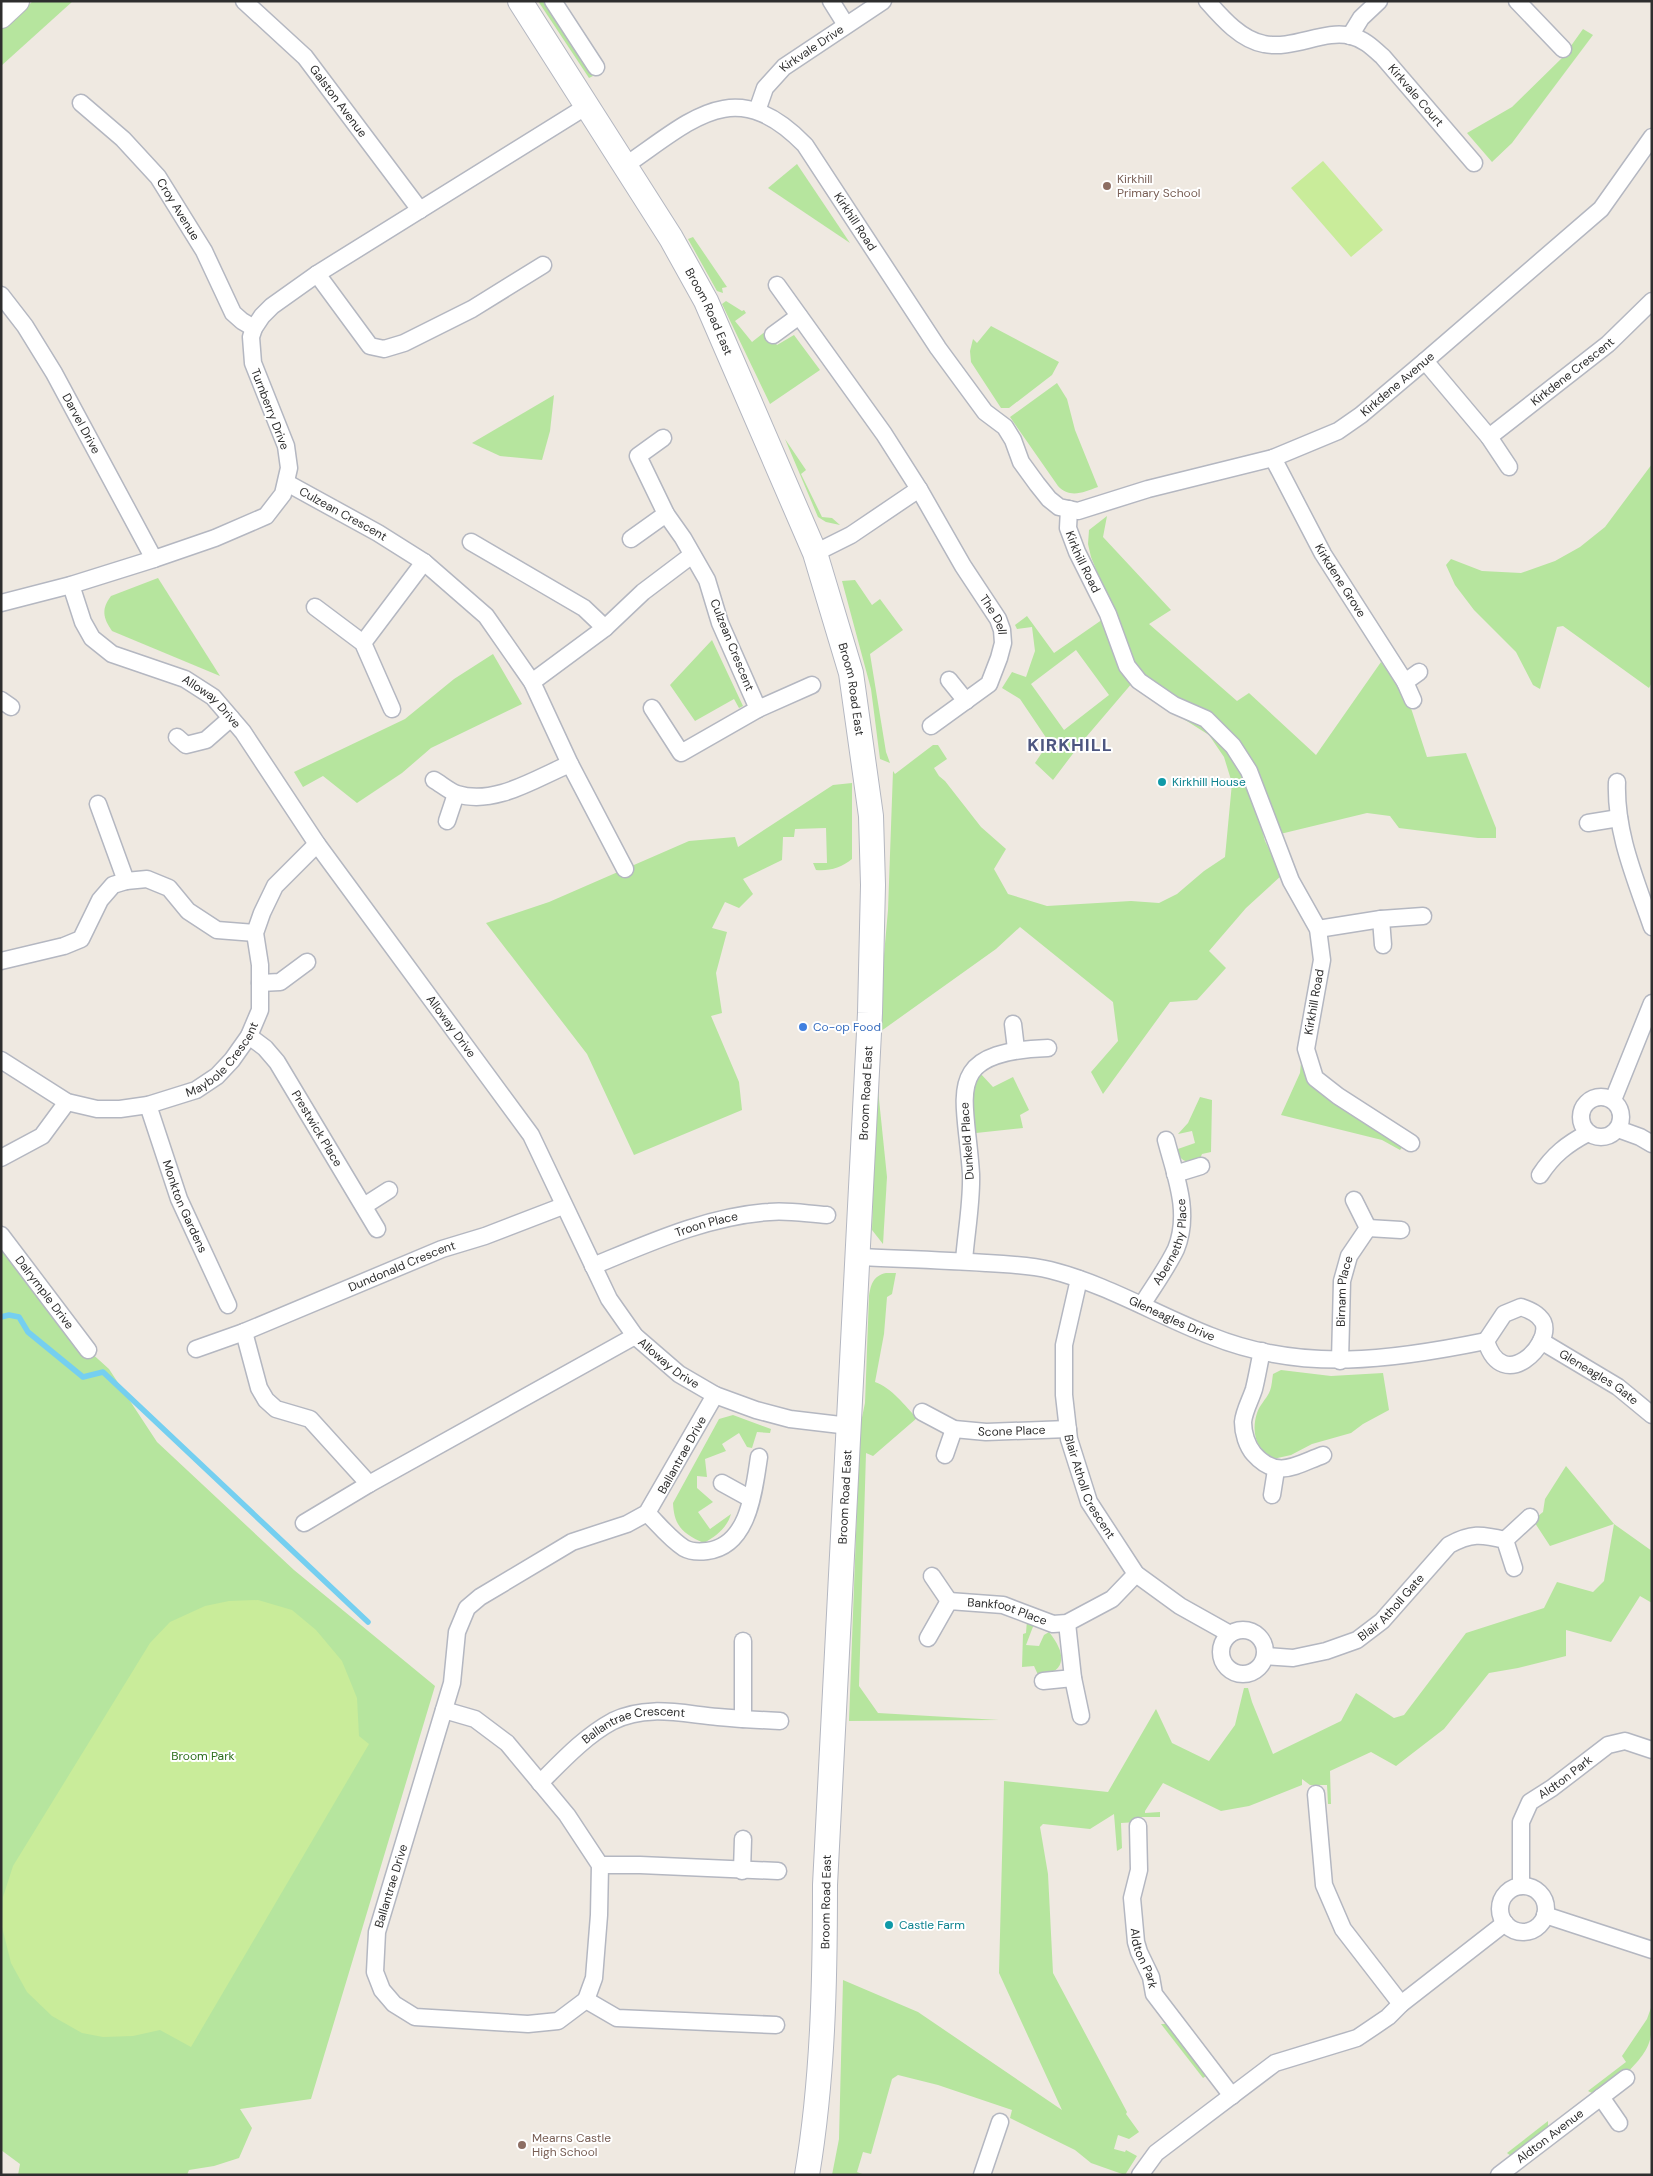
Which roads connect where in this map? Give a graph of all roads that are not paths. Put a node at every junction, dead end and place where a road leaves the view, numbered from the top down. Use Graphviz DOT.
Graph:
graph roads {
  1 [pos="17,1"];
  2 [pos="244,1"];
  3 [pos="520,1"];
  4 [pos="554,1"];
  5 [pos="831,1"];
  6 [pos="883,1"];
  7 [pos="1207,1"];
  8 [pos="1379,1"];
  9 [pos="1517,1"];
  10 [pos="1,16"];
  11 [pos="846,25"];
  12 [pos="1350,36"];
  13 [pos="1563,49"];
  14 [pos="596,68"];
  15 [pos="82,103"];
  16 [pos="586,106"];
  17 [pos="757,111"];
  18 [pos="1652,137"];
  19 [pos="1474,163"];
  20 [pos="626,165"];
  21 [pos="420,210"];
  22 [pos="543,265"];
  23 [pos="317,274"];
  24 [pos="777,285"];
  25 [pos="1,295"];
  26 [pos="1652,300"];
  27 [pos="799,316"];
  28 [pos="254,328"];
  29 [pos="773,335"];
  30 [pos="1425,361"];
  31 [pos="1489,437"];
  32 [pos="663,438"];
  33 [pos="1273,458"];
  34 [pos="1509,467"];
  35 [pos="287,483"];
  36 [pos="919,489"];
  37 [pos="1069,509"];
  38 [pos="666,514"];
  39 [pos="631,539"];
  40 [pos="471,542"];
  41 [pos="815,553"];
  42 [pos="692,555"];
  43 [pos="154,559"];
  44 [pos="424,562"];
  45 [pos="71,585"];
  46 [pos="1,603"];
  47 [pos="315,607"];
  48 [pos="605,628"];
  49 [pos="363,643"];
  50 [pos="1419,672"];
  51 [pos="949,680"];
  52 [pos="532,682"];
  53 [pos="1405,682"];
  54 [pos="812,686"];
  55 [pos="1413,700"];
  56 [pos="966,701"];
  57 [pos="652,708"];
  58 [pos="392,709"];
  59 [pos="758,709"];
  60 [pos="231,718"];
  61 [pos="931,726"];
  62 [pos="176,737"];
  63 [pos="570,764"];
  64 [pos="434,780"];
  65 [pos="1617,782"];
  66 [pos="456,794"];
  67 [pos="98,804"];
  68 [pos="1619,818"];
  69 [pos="447,822"];
  70 [pos="1588,823"];
  71 [pos="317,844"];
  72 [pos="625,869"];
  73 [pos="126,881"];
  74 [pos="1423,916"];
  75 [pos="1381,919"];
  76 [pos="1652,927"];
  77 [pos="1318,929"];
  78 [pos="255,933"];
  79 [pos="1383,945"];
  80 [pos="1,961"];
  81 [pos="307,962"];
  82 [pos="260,983"];
  83 [pos="1652,1003"];
  84 [pos="1012,1024"];
  85 [pos="249,1036"];
  86 [pos="1048,1048"];
  87 [pos="1016,1049"];
  88 [pos="1,1060"];
  89 [pos="1613,1100"];
  90 [pos="67,1102"];
  91 [pos="148,1105"];
  92 [pos="1618,1129"];
  93 [pos="1588,1133"];
  94 [pos="1166,1140"];
  95 [pos="1411,1143"];
  96 [pos="1652,1144"];
  97 [pos="1,1158"];
  98 [pos="1201,1166"];
  99 [pos="1175,1174"];
  100 [pos="1540,1175"];
  101 [pos="389,1190"];
  102 [pos="1354,1200"];
  103 [pos="364,1206"];
  104 [pos="563,1206"];
  105 [pos="827,1215"];
  106 [pos="1368,1228"];
  107 [pos="377,1229"];
  108 [pos="1401,1230"];
  109 [pos="1,1235"];
  110 [pos="858,1257"];
  111 [pos="964,1261"];
  112 [pos="593,1266"];
  113 [pos="1079,1280"];
  114 [pos="228,1305"];
  115 [pos="1142,1305"];
  116 [pos="244,1332"];
  117 [pos="635,1336"];
  118 [pos="1486,1341"];
  119 [pos="1541,1341"];
  120 [pos="196,1349"];
  121 [pos="88,1350"];
  122 [pos="1262,1351"];
  123 [pos="1340,1361"];
  124 [pos="715,1395"];
  125 [pos="922,1412"];
  126 [pos="1652,1416"];
  127 [pos="849,1426"];
  128 [pos="954,1429"];
  129 [pos="1068,1429"];
  130 [pos="946,1455"];
  131 [pos="1323,1455"];
  132 [pos="759,1457"];
  133 [pos="1276,1470"];
  134 [pos="722,1483"];
  135 [pos="369,1484"];
  136 [pos="1272,1495"];
  137 [pos="751,1499"];
  138 [pos="647,1513"];
  139 [pos="1530,1517"];
  140 [pos="304,1523"];
  141 [pos="1505,1540"];
  142 [pos="1514,1568"];
  143 [pos="1136,1574"];
  144 [pos="932,1576"];
  145 [pos="948,1601"];
  146 [pos="1067,1623"];
  147 [pos="1230,1634"];
  148 [pos="928,1638"];
  149 [pos="743,1641"];
  150 [pos="1265,1656"];
  151 [pos="1073,1678"];
  152 [pos="1044,1682"];
  153 [pos="444,1710"];
  154 [pos="1080,1716"];
  155 [pos="744,1719"];
  156 [pos="780,1721"];
  157 [pos="1652,1750"];
  158 [pos="540,1783"];
  159 [pos="1316,1794"];
  160 [pos="1138,1826"];
  161 [pos="743,1839"];
  162 [pos="600,1865"];
  163 [pos="742,1871"];
  164 [pos="778,1871"];
  165 [pos="1521,1886"];
  166 [pos="1546,1915"];
  167 [pos="1505,1923"];
  168 [pos="1652,1950"];
  169 [pos="586,2000"];
  170 [pos="1401,2004"];
  171 [pos="776,2025"];
  172 [pos="1626,2078"];
  173 [pos="1232,2096"];
  174 [pos="1601,2097"];
  175 [pos="1000,2122"];
  176 [pos="1619,2123"];
  177 [pos="807,2175"];
  178 [pos="982,2175"];
  179 [pos="1140,2175"];
  180 [pos="1499,2175"];
  1 -- 10 [label="street"];
  2 -- 21 [label="street, Galston Avenue"];
  3 -- 16 [label="street, Broom Road East"];
  4 -- 14 [label="street"];
  5 -- 11 [label="street"];
  6 -- 11 [label="street, Kirkvale Drive"];
  7 -- 12 [label="street, Kirkvale Court"];
  8 -- 12 [label="street"];
  9 -- 13 [label="street"];
  11 -- 17 [label="street, Kirkvale Drive"];
  12 -- 19 [label="street, Kirkvale Court"];
  15 -- 28 [label="street, Croy Avenue"];
  16 -- 20 [label="street, Broom Road East"];
  16 -- 21 [label="street"];
  17 -- 20 [label="street, Kirkhill Road"];
  17 -- 37 [label="street, Kirkhill Road"];
  18 -- 30 [label="street, Kirkdene Avenue"];
  20 -- 41 [label="street, Broom Road East"];
  21 -- 23 [label="street"];
  22 -- 23 [label="street"];
  23 -- 28 [label="street"];
  24 -- 27 [label="street, The Dell"];
  25 -- 43 [label="street, Darvel Drive"];
  26 -- 31 [label="street, Kirkdene Crescent"];
  27 -- 29 [label="street"];
  27 -- 36 [label="street, The Dell"];
  28 -- 35 [label="street, Turnberry Drive"];
  30 -- 31 [label="street"];
  30 -- 33 [label="street, Kirkdene Avenue"];
  31 -- 34 [label="street"];
  32 -- 38 [label="street, Culzean Crescent"];
  33 -- 37 [label="street, Kirkdene Avenue"];
  33 -- 53 [label="street, Kirkdene Grove"];
  35 -- 43 [label="street, Turnberry Drive"];
  35 -- 44 [label="street, Culzean Crescent"];
  36 -- 41 [label="street"];
  36 -- 56 [label="street, The Dell"];
  37 -- 77 [label="street, Kirkhill Road"];
  38 -- 39 [label="street"];
  38 -- 42 [label="street, Culzean Crescent"];
  40 -- 48 [label="street"];
  41 -- 110 [label="street, Broom Road East"];
  42 -- 48 [label="street"];
  42 -- 59 [label="street, Culzean Crescent"];
  43 -- 45 [label="street, Turnberry Drive"];
  44 -- 49 [label="street"];
  44 -- 52 [label="street, Culzean Crescent"];
  45 -- 46 [label="street, Turnberry Drive"];
  45 -- 60 [label="street, Alloway Drive"];
  47 -- 49 [label="street"];
  48 -- 52 [label="street"];
  49 -- 58 [label="street"];
  50 -- 53 [label="street"];
  51 -- 56 [label="street"];
  52 -- 63 [label="street, Culzean Crescent"];
  53 -- 55 [label="street, Kirkdene Grove"];
  54 -- 59 [label="street"];
  56 -- 61 [label="street, The Dell"];
  57 -- 59 [label="street"];
  60 -- 62 [label="street"];
  60 -- 71 [label="street, Alloway Drive"];
  63 -- 66 [label="street"];
  63 -- 72 [label="street, Culzean Crescent"];
  64 -- 66 [label="street"];
  65 -- 68 [label="street"];
  66 -- 69 [label="street"];
  67 -- 73 [label="street"];
  68 -- 70 [label="street"];
  68 -- 76 [label="street"];
  71 -- 78 [label="street"];
  71 -- 104 [label="street, Alloway Drive"];
  73 -- 78 [label="street"];
  73 -- 80 [label="street"];
  74 -- 75 [label="street"];
  75 -- 77 [label="street"];
  75 -- 79 [label="street"];
  77 -- 95 [label="street, Kirkhill Road"];
  78 -- 82 [label="street, Maybole Crescent"];
  81 -- 82 [label="street"];
  82 -- 85 [label="street, Maybole Crescent"];
  83 -- 89 [label="street"];
  84 -- 87 [label="street"];
  85 -- 91 [label="street, Maybole Crescent"];
  85 -- 103 [label="street, Prestwick Place"];
  86 -- 87 [label="street, Dunkeld Place"];
  87 -- 111 [label="street, Dunkeld Place"];
  88 -- 90 [label="street, Maybole Crescent"];
  89 -- 92 [label="street"];
  89 -- 93 [label="street"];
  90 -- 91 [label="street, Maybole Crescent"];
  90 -- 97 [label="street"];
  91 -- 114 [label="street, Monkton Gardens"];
  92 -- 93 [label="street"];
  92 -- 96 [label="street"];
  93 -- 100 [label="street"];
  94 -- 99 [label="street, Abernethy Place"];
  98 -- 99 [label="street"];
  99 -- 115 [label="street, Abernethy Place"];
  101 -- 103 [label="street"];
  102 -- 106 [label="street"];
  103 -- 107 [label="street, Prestwick Place"];
  104 -- 112 [label="street, Alloway Drive"];
  104 -- 116 [label="street, Dundonald Crescent"];
  105 -- 112 [label="street, Troon Place"];
  106 -- 108 [label="street"];
  106 -- 123 [label="street, Birnam Place"];
  109 -- 121 [label="street, Dalrymple Drive"];
  110 -- 111 [label="street, Gleneagles Drive"];
  110 -- 127 [label="street, Broom Road East"];
  111 -- 113 [label="street, Gleneagles Drive"];
  112 -- 117 [label="street, Alloway Drive"];
  113 -- 115 [label="street, Gleneagles Drive"];
  113 -- 129 [label="street, Blair Atholl Crescent"];
  115 -- 122 [label="street, Gleneagles Drive"];
  116 -- 120 [label="street, Dundonald Crescent"];
  116 -- 135 [label="street"];
  117 -- 124 [label="street, Alloway Drive"];
  117 -- 135 [label="street"];
  118 -- 119 [label="street"];
  118 -- 119 [label="street"];
  118 -- 123 [label="street, Gleneagles Drive"];
  119 -- 126 [label="street, Gleneagles Gate"];
  122 -- 123 [label="street, Gleneagles Drive"];
  122 -- 133 [label="street"];
  124 -- 127 [label="street, Alloway Drive"];
  124 -- 138 [label="street, Ballantrae Drive"];
  125 -- 128 [label="street, Scone Place"];
  127 -- 177 [label="street, Broom Road East"];
  128 -- 129 [label="street, Scone Place"];
  128 -- 130 [label="street"];
  129 -- 143 [label="street, Blair Atholl Crescent"];
  131 -- 133 [label="street"];
  132 -- 137 [label="street"];
  133 -- 136 [label="street"];
  134 -- 137 [label="street"];
  135 -- 140 [label="street"];
  137 -- 138 [label="street"];
  138 -- 153 [label="street, Ballantrae Drive"];
  139 -- 141 [label="street"];
  141 -- 142 [label="street"];
  141 -- 150 [label="street, Blair Atholl Gate"];
  143 -- 146 [label="street, Bankfoot Place"];
  143 -- 147 [label="street, Blair Atholl Crescent"];
  144 -- 145 [label="street"];
  145 -- 146 [label="street, Bankfoot Place"];
  145 -- 148 [label="street"];
  146 -- 151 [label="street, Bankfoot Place"];
  147 -- 150 [label="street"];
  147 -- 150 [label="street"];
  149 -- 155 [label="street"];
  151 -- 152 [label="street"];
  151 -- 154 [label="street, Bankfoot Place"];
  153 -- 158 [label="street"];
  153 -- 169 [label="street, Ballantrae Drive"];
  155 -- 156 [label="street, Ballantrae Crescent"];
  155 -- 158 [label="street, Ballantrae Crescent"];
  157 -- 165 [label="street, Aldton Park"];
  158 -- 162 [label="street"];
  159 -- 170 [label="street"];
  160 -- 173 [label="street, Aldton Park"];
  161 -- 163 [label="street"];
  162 -- 163 [label="street"];
  162 -- 169 [label="street"];
  163 -- 164 [label="street"];
  165 -- 166 [label="street"];
  165 -- 167 [label="street"];
  166 -- 167 [label="street"];
  166 -- 168 [label="street"];
  167 -- 170 [label="street"];
  169 -- 171 [label="street"];
  170 -- 173 [label="street"];
  172 -- 174 [label="street, Aldton Avenue"];
  173 -- 179 [label="street"];
  174 -- 176 [label="street"];
  174 -- 180 [label="street, Aldton Avenue"];
  175 -- 178 [label="street"];
}
